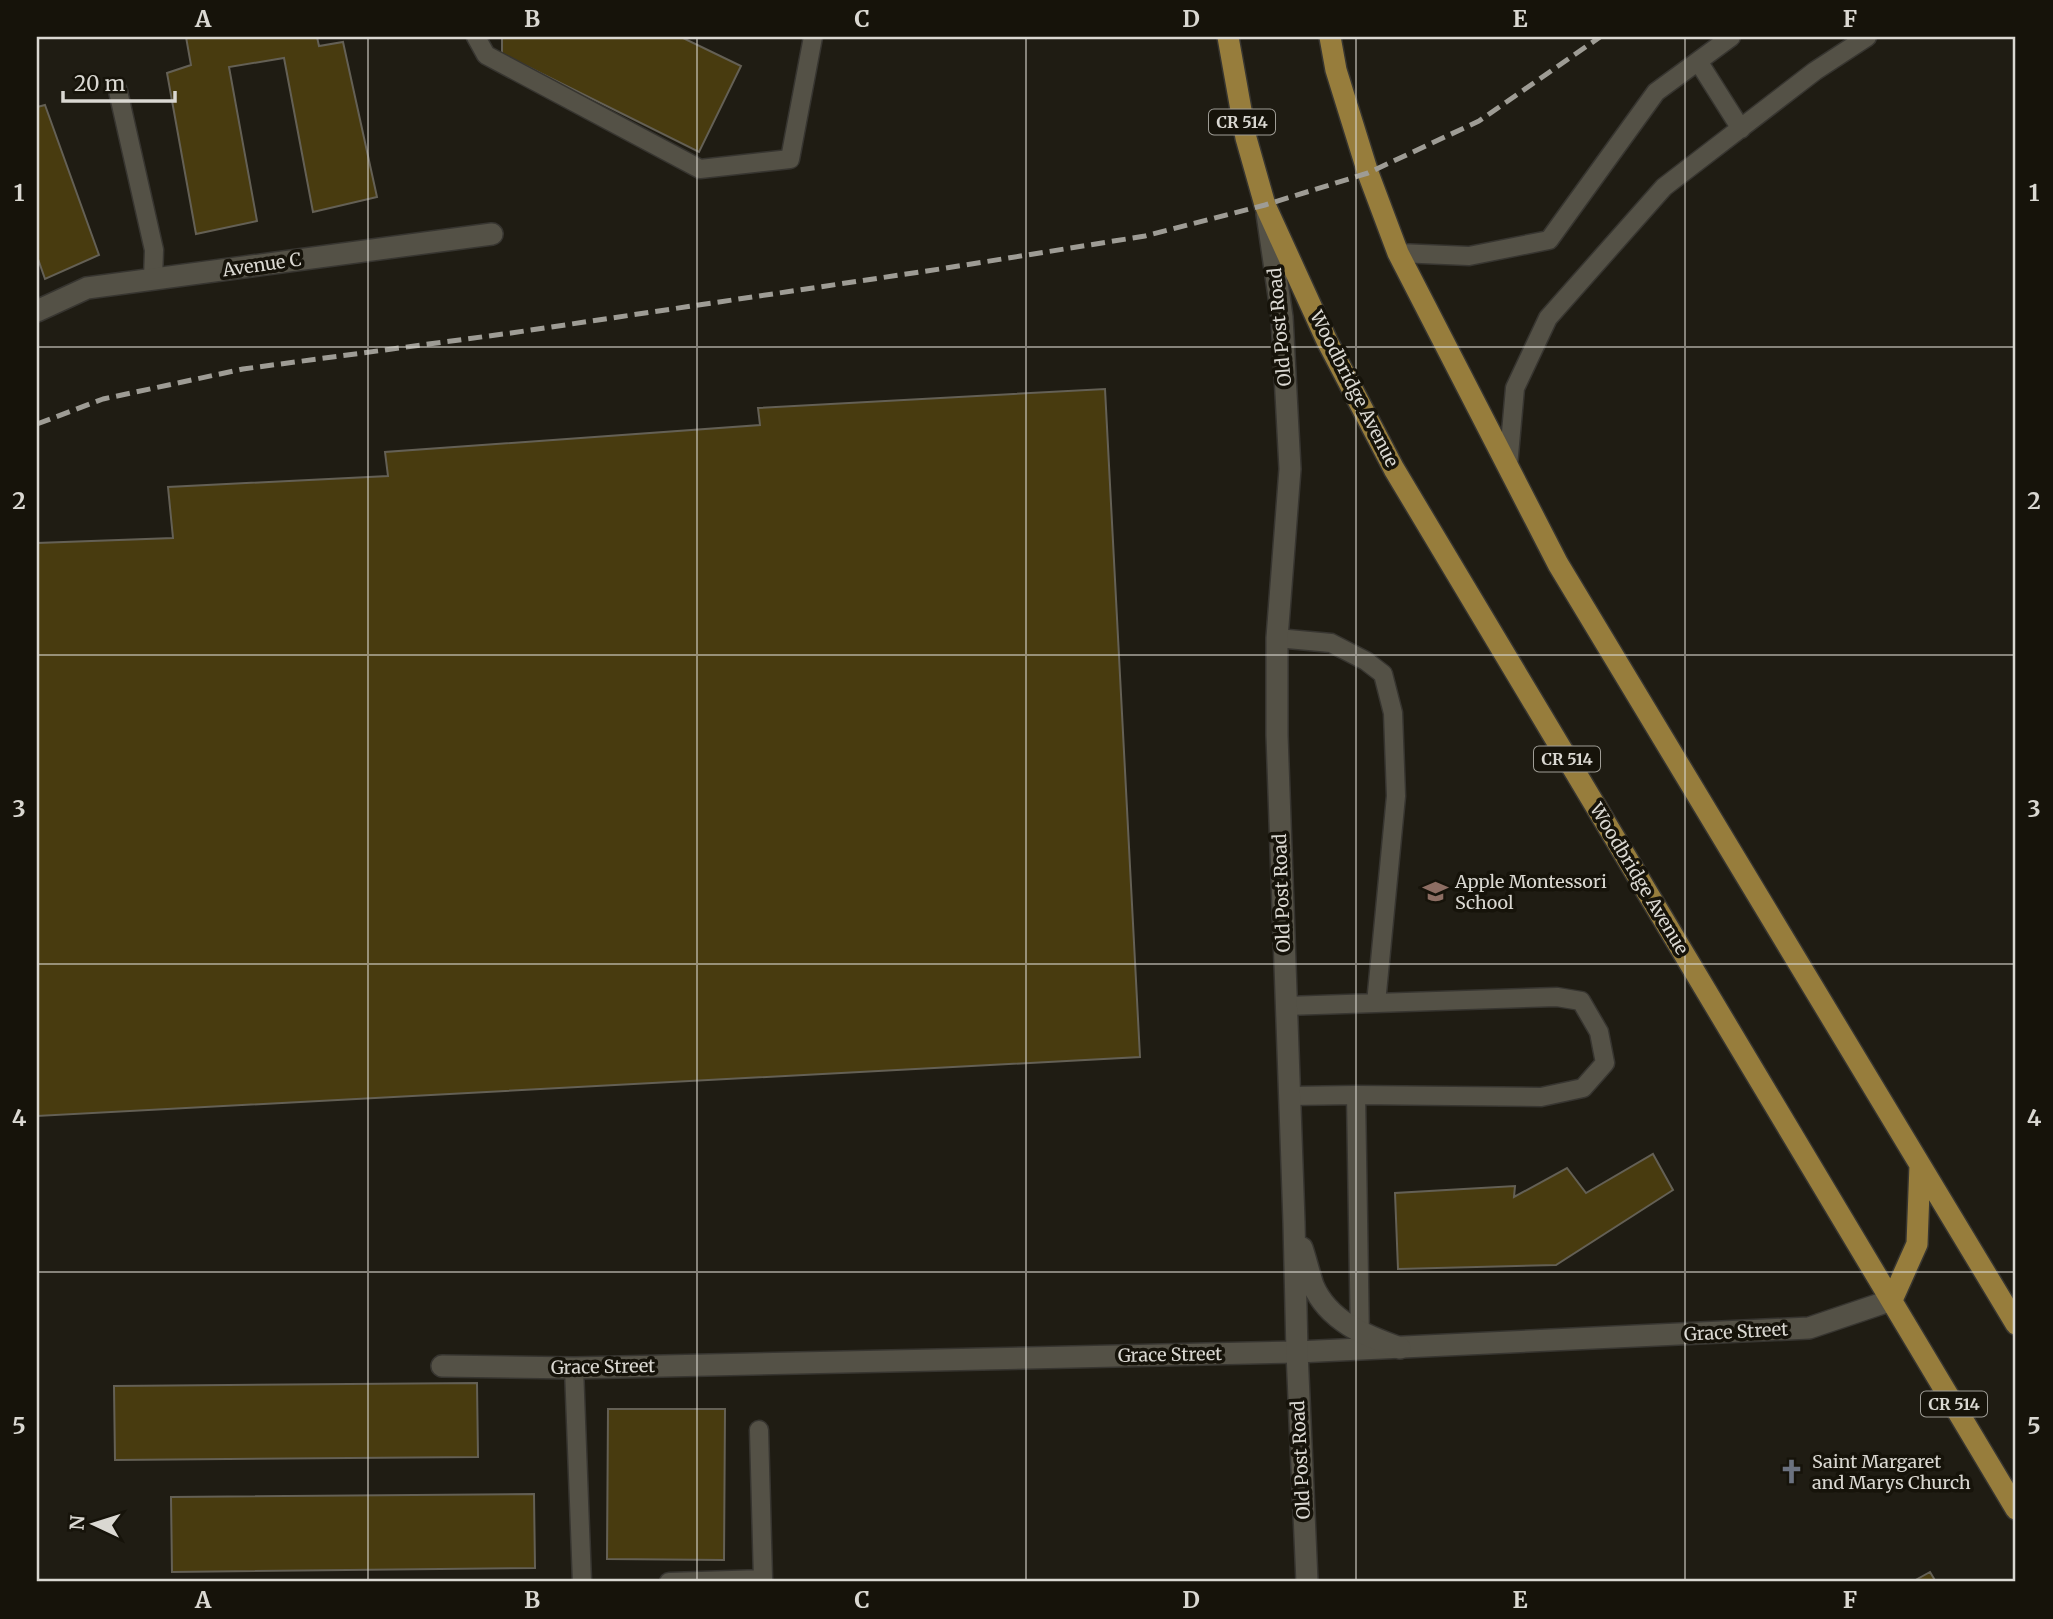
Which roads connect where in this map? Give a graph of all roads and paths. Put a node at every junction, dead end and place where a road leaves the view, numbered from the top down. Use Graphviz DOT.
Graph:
graph roads {
  1 [pos="476,37"];
  2 [pos="813,37"];
  3 [pos="1228,37"];
  4 [pos="1330,37"];
  5 [pos="1731,37"];
  6 [pos="1867,37"];
  7 [pos="1698,61"];
  8 [pos="118,91"];
  9 [pos="1741,129"];
  10 [pos="1265,205"];
  11 [pos="492,234"];
  12 [pos="1398,253"];
  13 [pos="153,279"];
  14 [pos="37,311"];
  15 [pos="1508,466"];
  16 [pos="1277,638"];
  17 [pos="1376,1003"];
  18 [pos="1286,1006"];
  19 [pos="1290,1096"];
  20 [pos="1356,1096"];
  21 [pos="1920,1165"];
  22 [pos="1294,1222"];
  23 [pos="1892,1300"];
  24 [pos="2016,1324"];
  25 [pos="1360,1340"];
  26 [pos="1297,1352"];
  27 [pos="442,1366"];
  28 [pos="574,1368"];
  29 [pos="759,1430"];
  30 [pos="2016,1509"];
  31 [pos="582,1582"];
  32 [pos="668,1582"];
  33 [pos="1307,1582"];
  1 -- 2 [label="lane"];
  3 -- 10 [label="main road, Woodbridge Avenue / CR 514"];
  4 -- 12 [label="main road"];
  5 -- 7 [label="lane"];
  6 -- 9 [label="lane"];
  7 -- 9 [label="lane"];
  7 -- 12 [label="lane"];
  8 -- 13 [label="lane"];
  9 -- 15 [label="lane"];
  10 -- 16 [label="street, Old Post Road"];
  10 -- 23 [label="main road, Woodbridge Avenue / CR 514"];
  11 -- 13 [label="street, Avenue C"];
  12 -- 15 [label="main road"];
  13 -- 14 [label="street, Avenue C"];
  15 -- 21 [label="main road"];
  16 -- 17 [label="lane"];
  16 -- 18 [label="street, Old Post Road"];
  17 -- 18 [label="lane"];
  17 -- 20 [label="lane"];
  18 -- 19 [label="street, Old Post Road"];
  19 -- 20 [label="lane"];
  19 -- 22 [label="street, Old Post Road"];
  20 -- 25 [label="lane"];
  21 -- 23 [label="main road"];
  21 -- 24 [label="main road"];
  22 -- 25 [label="street"];
  22 -- 26 [label="street, Old Post Road"];
  23 -- 25 [label="street, Grace Street"];
  23 -- 30 [label="main road, Woodbridge Avenue / CR 514"];
  25 -- 26 [label="street, Grace Street"];
  26 -- 28 [label="street, Grace Street"];
  26 -- 33 [label="street, Old Post Road"];
  27 -- 28 [label="street, Grace Street"];
  28 -- 31 [label="lane"];
  29 -- 32 [label="lane"];
}
